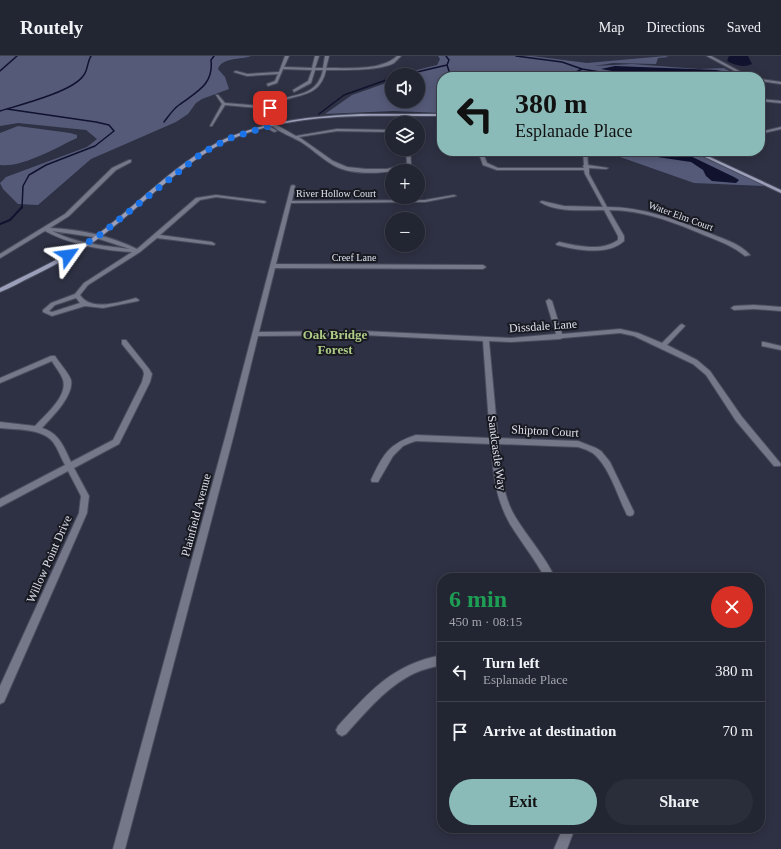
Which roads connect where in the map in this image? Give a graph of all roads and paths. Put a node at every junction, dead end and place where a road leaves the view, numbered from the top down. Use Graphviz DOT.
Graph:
graph roads {
  1 [pos="287,56"];
  2 [pos="318,56"];
  3 [pos="327,56"];
  4 [pos="399,56"];
  5 [pos="709,56"];
  6 [pos="281,68"];
  7 [pos="314,68"];
  8 [pos="324,68"];
  9 [pos="236,72"];
  10 [pos="739,72"];
  11 [pos="280,73"];
  12 [pos="765,81"];
  13 [pos="310,82"];
  14 [pos="320,83"];
  15 [pos="781,83"];
  16 [pos="268,85"];
  17 [pos="217,96"];
  18 [pos="765,100"];
  19 [pos="781,102"];
  20 [pos="224,104"];
  21 [pos="263,106"];
  22 [pos="270,108"];
  23 [pos="437,115"];
  24 [pos="210,125"];
  25 [pos="272,125"];
  26 [pos="266,126"];
  27 [pos="781,128"];
  28 [pos="385,131"];
  29 [pos="771,131"];
  30 [pos="283,132"];
  31 [pos="765,133"];
  32 [pos="781,135"];
  33 [pos="295,137"];
  34 [pos="408,156"];
  35 [pos="482,156"];
  36 [pos="585,156"];
  37 [pos="709,156"];
  38 [pos="710,156"];
  39 [pos="129,161"];
  40 [pos="586,168"];
  41 [pos="606,168"];
  42 [pos="293,186"];
  43 [pos="781,187"];
  44 [pos="781,192"];
  45 [pos="454,196"];
  46 [pos="264,202"];
  47 [pos="289,202"];
  48 [pos="542,202"];
  49 [pos="605,208"];
  50 [pos="45,229"];
  51 [pos="156,236"];
  52 [pos="96,238"];
  53 [pos="89,243"];
  54 [pos="212,244"];
  55 [pos="559,244"];
  56 [pos="138,251"];
  57 [pos="747,255"];
  58 [pos="0,256"];
  59 [pos="273,266"];
  60 [pos="483,267"];
  61 [pos="0,290"];
  62 [pos="77,295"];
  63 [pos="136,300"];
  64 [pos="549,301"];
  65 [pos="83,304"];
  66 [pos="734,308"];
  67 [pos="781,309"];
  68 [pos="682,326"];
  69 [pos="256,334"];
  70 [pos="560,337"];
  71 [pos="486,339"];
  72 [pos="124,342"];
  73 [pos="764,344"];
  74 [pos="663,346"];
  75 [pos="781,348"];
  76 [pos="0,381"];
  77 [pos="0,425"];
  78 [pos="37,429"];
  79 [pos="493,441"];
  80 [pos="777,464"];
  81 [pos="71,466"];
  82 [pos="375,480"];
  83 [pos="0,503"];
  84 [pos="630,512"];
  85 [pos="548,573"];
  86 [pos="437,661"];
  87 [pos="0,698"];
  88 [pos="342,730"];
  89 [pos="568,833"];
  90 [pos="119,849"];
  91 [pos="560,849"];
  1 -- 6 [label="street"];
  2 -- 7 [label="street"];
  3 -- 8 [label="street"];
  4 -- 8 [label="street"];
  5 -- 10 [label="street"];
  6 -- 7 [label="street"];
  6 -- 11 [label="street"];
  7 -- 8 [label="street"];
  7 -- 13 [label="street"];
  8 -- 14 [label="street"];
  9 -- 11 [label="street"];
  11 -- 16 [label="street"];
  12 -- 15 [label="street"];
  13 -- 14 [label="street"];
  13 -- 21 [label="street"];
  14 -- 22 [label="street"];
  17 -- 20 [label="street"];
  18 -- 19 [label="street"];
  20 -- 21 [label="street"];
  20 -- 24 [label="street"];
  21 -- 22 [label="street"];
  21 -- 26 [label="street"];
  22 -- 25 [label="street"];
  23 -- 25 [label="street"];
  25 -- 26 [label="street"];
  25 -- 30 [label="street"];
  26 -- 30 [label="street"];
  26 -- 52 [label="street"];
  27 -- 29 [label="street"];
  28 -- 33 [label="street"];
  29 -- 31 [label="street"];
  29 -- 32 [label="street"];
  30 -- 33 [label="street"];
  33 -- 34 [label="street"];
  35 -- 40 [label="street"];
  36 -- 40 [label="street"];
  37 -- 44 [label="street"];
  38 -- 43 [label="street"];
  39 -- 50 [label="street"];
  40 -- 41 [label="street"];
  40 -- 49 [label="street"];
  42 -- 47 [label="street, Plainfield Avenue"];
  45 -- 47 [label="street, River Hollow Court"];
  46 -- 51 [label="street"];
  47 -- 59 [label="street, Plainfield Avenue"];
  48 -- 49 [label="street, Water Elm Court"];
  49 -- 55 [label="street"];
  49 -- 57 [label="street, Water Elm Court"];
  50 -- 52 [label="street"];
  50 -- 53 [label="street"];
  50 -- 58 [label="street"];
  51 -- 54 [label="street"];
  51 -- 56 [label="street"];
  52 -- 53 [label="street"];
  52 -- 56 [label="street"];
  53 -- 56 [label="street"];
  53 -- 61 [label="street"];
  56 -- 62 [label="street"];
  59 -- 60 [label="street, Creef Lane"];
  59 -- 69 [label="street, Plainfield Avenue"];
  62 -- 65 [label="street"];
  62 -- 65 [label="street"];
  63 -- 65 [label="street"];
  64 -- 70 [label="street"];
  66 -- 67 [label="street"];
  68 -- 74 [label="street"];
  69 -- 71 [label="street, Dissdale Lane"];
  69 -- 90 [label="street, Plainfield Avenue"];
  70 -- 71 [label="street, Dissdale Lane"];
  70 -- 74 [label="street, Dissdale Lane"];
  71 -- 79 [label="street, Sandcastle Way"];
  72 -- 81 [label="street"];
  73 -- 75 [label="street"];
  74 -- 80 [label="street, Dissdale Lane"];
  76 -- 78 [label="street"];
  77 -- 78 [label="street, Willow Point Drive"];
  78 -- 81 [label="street, Willow Point Drive"];
  79 -- 82 [label="street, Shipton Court"];
  79 -- 84 [label="street, Shipton Court"];
  79 -- 85 [label="street, Sandcastle Way"];
  81 -- 83 [label="street"];
  81 -- 87 [label="street, Willow Point Drive"];
  86 -- 88 [label="street"];
  89 -- 91 [label="street"];
}
